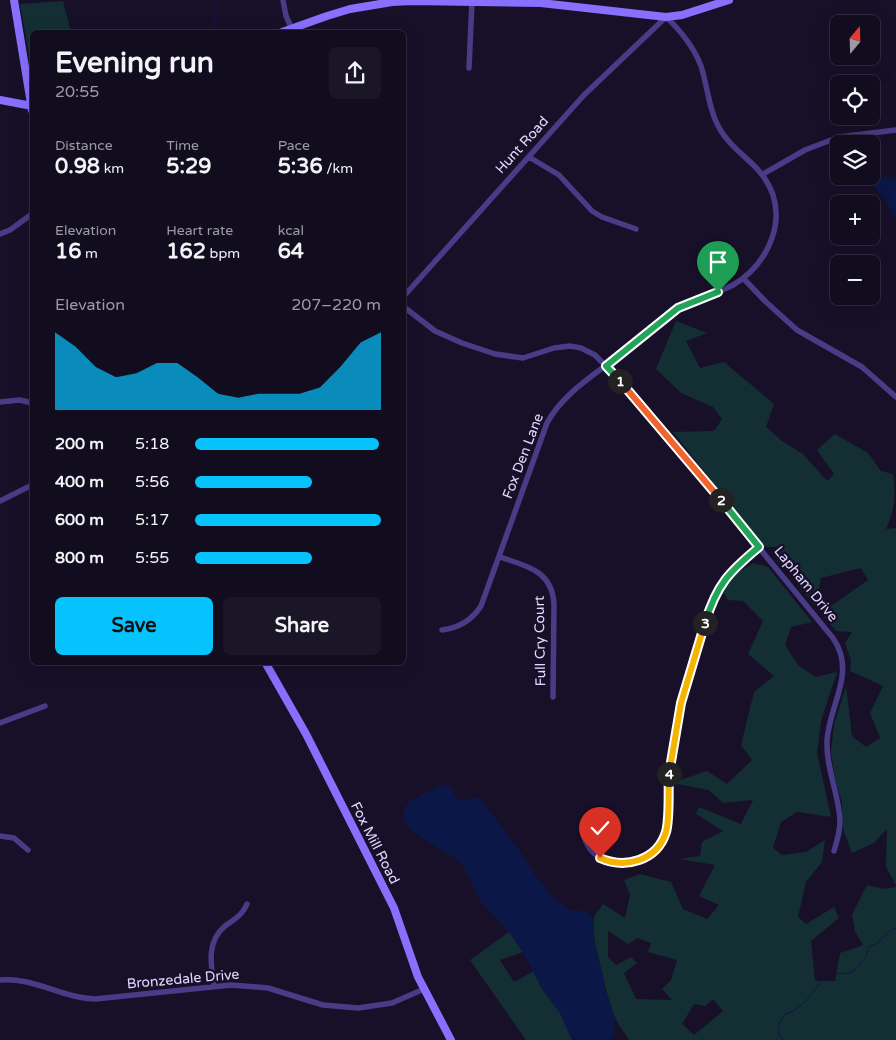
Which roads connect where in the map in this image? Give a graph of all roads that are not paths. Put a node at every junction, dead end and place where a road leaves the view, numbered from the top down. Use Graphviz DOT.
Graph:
graph roads {
  1 [pos="14,0"];
  2 [pos="283,0"];
  3 [pos="729,0"];
  4 [pos="472,1"];
  5 [pos="589,4"];
  6 [pos="666,17"];
  7 [pos="292,29"];
  8 [pos="289,30"];
  9 [pos="469,68"];
  10 [pos="30,94"];
  11 [pos="0,100"];
  12 [pos="30,106"];
  13 [pos="896,130"];
  14 [pos="529,157"];
  15 [pos="763,174"];
  16 [pos="30,215"];
  17 [pos="636,229"];
  18 [pos="0,234"];
  19 [pos="744,278"];
  20 [pos="406,294"];
  21 [pos="406,309"];
  22 [pos="606,366"];
  23 [pos="896,397"];
  24 [pos="0,402"];
  25 [pos="30,403"];
  26 [pos="30,486"];
  27 [pos="0,501"];
  28 [pos="759,547"];
  29 [pos="500,556"];
  30 [pos="442,630"];
  31 [pos="270,665"];
  32 [pos="553,697"];
  33 [pos="45,706"];
  34 [pos="0,723"];
  35 [pos="0,836"];
  36 [pos="584,837"];
  37 [pos="28,850"];
  38 [pos="834,851"];
  39 [pos="247,904"];
  40 [pos="0,980"];
  41 [pos="214,986"];
  42 [pos="424,989"];
  43 [pos="451,1040"];
  1 -- 10 [label="main road"];
  2 -- 7 [label="street"];
  3 -- 6 [label="main road"];
  4 -- 5 [label="main road"];
  4 -- 7 [label="main road"];
  4 -- 9 [label="street"];
  5 -- 6 [label="main road"];
  6 -- 14 [label="street, Hunt Road"];
  6 -- 15 [label="street, Fox Den Lane"];
  7 -- 8 [label="main road"];
  11 -- 12 [label="main road"];
  13 -- 15 [label="street"];
  14 -- 17 [label="street"];
  14 -- 20 [label="street, Hunt Road"];
  15 -- 19 [label="street, Fox Den Lane"];
  16 -- 18 [label="street"];
  19 -- 22 [label="street, Fox Den Lane"];
  19 -- 23 [label="street"];
  21 -- 22 [label="street, Lapham Drive"];
  22 -- 28 [label="street, Lapham Drive"];
  22 -- 29 [label="street, Fox Den Lane"];
  24 -- 25 [label="street"];
  26 -- 27 [label="street"];
  28 -- 36 [label="street"];
  28 -- 38 [label="street, Lapham Drive"];
  29 -- 30 [label="street, Fox Den Lane"];
  29 -- 32 [label="street, Full Cry Court"];
  31 -- 42 [label="main road, Fox Mill Road"];
  33 -- 34 [label="street"];
  35 -- 37 [label="street"];
  39 -- 41 [label="street"];
  40 -- 41 [label="street, Bronzedale Drive"];
  41 -- 42 [label="street, Bronzedale Drive"];
  42 -- 43 [label="main road, Fox Mill Road"];
}
